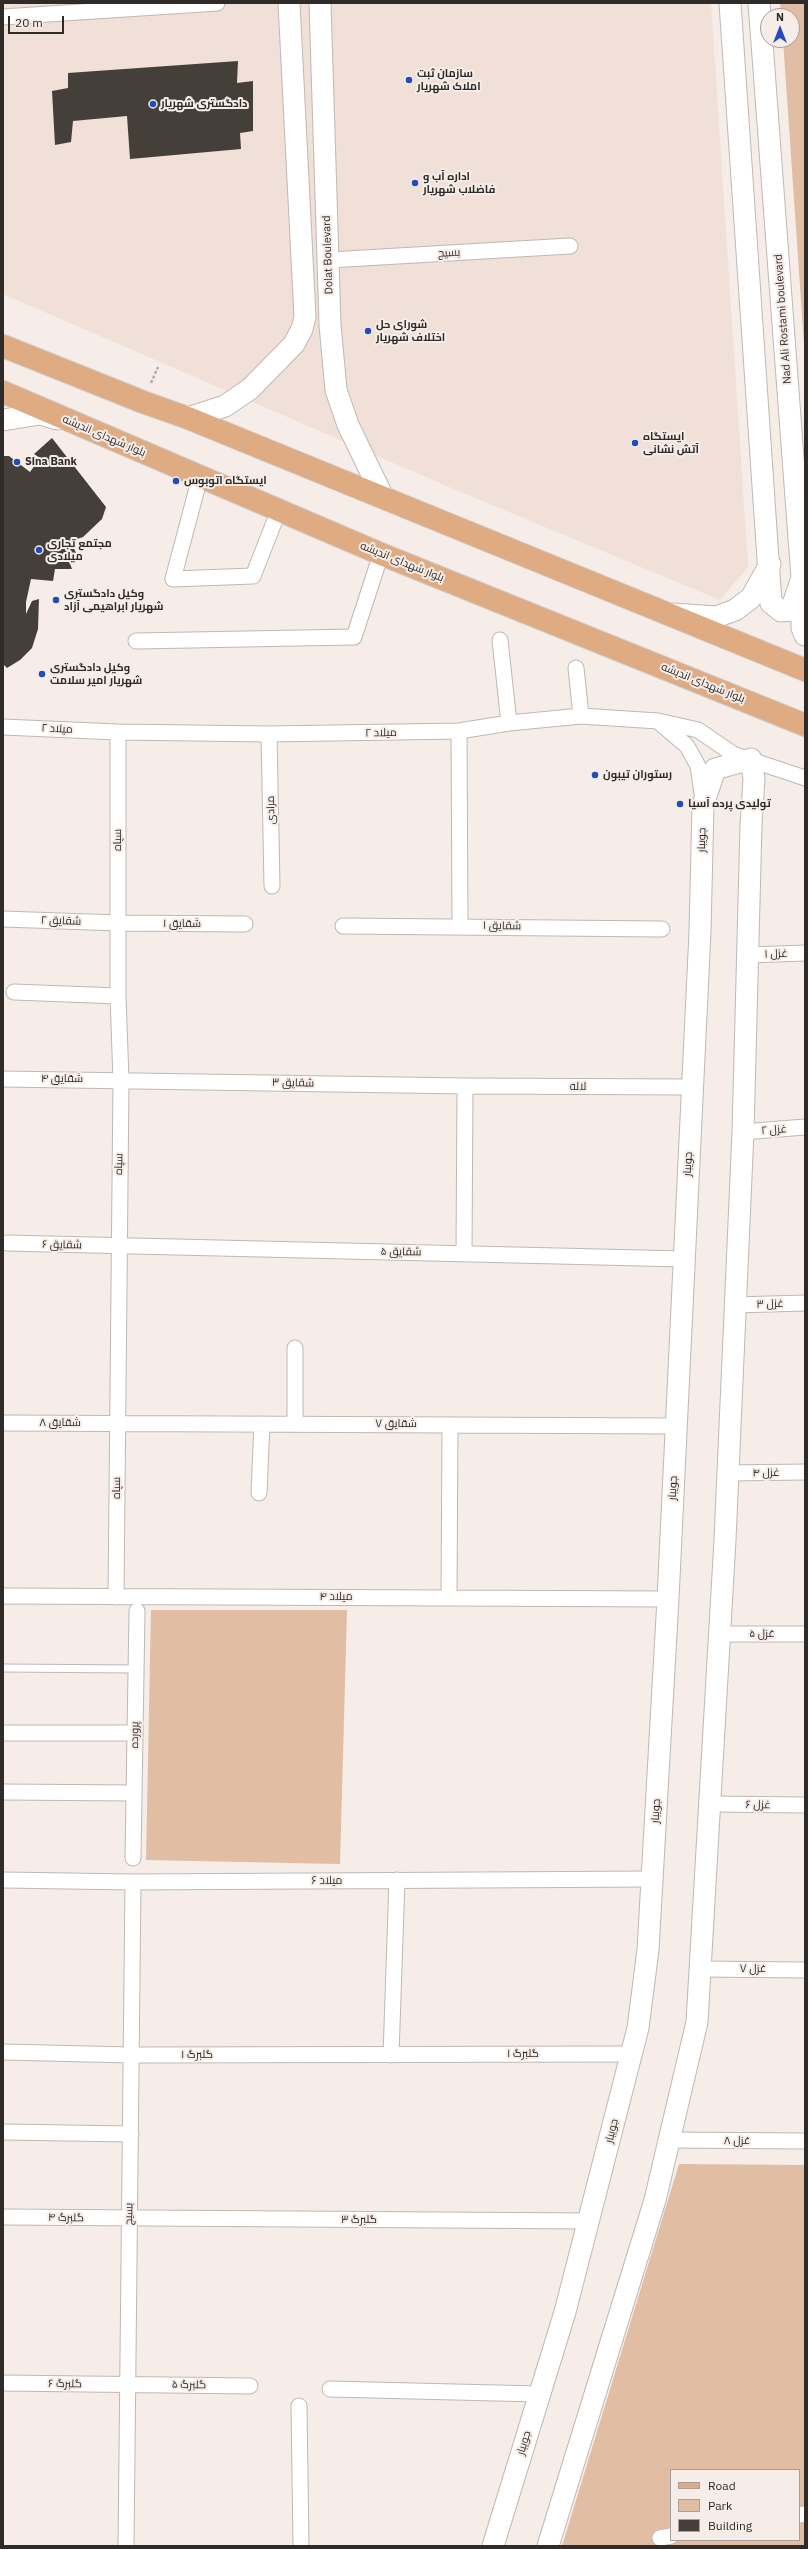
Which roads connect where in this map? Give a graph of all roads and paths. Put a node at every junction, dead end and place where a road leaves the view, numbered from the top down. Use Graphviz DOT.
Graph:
graph roads {
  1 [pos="217,3"];
  2 [pos="289,3"];
  3 [pos="320,3"];
  4 [pos="730,3"];
  5 [pos="759,3"];
  6 [pos="3,17"];
  7 [pos="570,246"];
  8 [pos="328,260"];
  9 [pos="3,346"];
  10 [pos="3,392"];
  11 [pos="188,418"];
  12 [pos="3,420"];
  13 [pos="67,421"];
  14 [pos="200,476"];
  15 [pos="383,497"];
  16 [pos="279,510"];
  17 [pos="381,554"];
  18 [pos="770,564"];
  19 [pos="802,578"];
  20 [pos="664,614"];
  21 [pos="805,635"];
  22 [pos="500,640"];
  23 [pos="136,641"];
  24 [pos="576,668"];
  25 [pos="805,670"];
  26 [pos="581,716"];
  27 [pos="658,721"];
  28 [pos="509,723"];
  29 [pos="805,725"];
  30 [pos="3,727"];
  31 [pos="459,731"];
  32 [pos="118,732"];
  33 [pos="269,734"];
  34 [pos="751,759"];
  35 [pos="805,778"];
  36 [pos="703,805"];
  37 [pos="272,886"];
  38 [pos="3,919"];
  39 [pos="119,923"];
  40 [pos="245,924"];
  41 [pos="343,926"];
  42 [pos="460,926"];
  43 [pos="662,929"];
  44 [pos="805,953"];
  45 [pos="748,956"];
  46 [pos="14,992"];
  47 [pos="118,996"];
  48 [pos="3,1079"];
  49 [pos="121,1080"];
  50 [pos="465,1086"];
  51 [pos="692,1087"];
  52 [pos="805,1127"];
  53 [pos="743,1132"];
  54 [pos="7,1243"];
  55 [pos="118,1246"];
  56 [pos="464,1254"];
  57 [pos="684,1259"];
  58 [pos="805,1303"];
  59 [pos="735,1305"];
  60 [pos="294,1348"];
  61 [pos="3,1423"];
  62 [pos="117,1423"];
  63 [pos="262,1424"];
  64 [pos="294,1424"];
  65 [pos="450,1425"];
  66 [pos="676,1426"];
  67 [pos="805,1472"];
  68 [pos="728,1473"];
  69 [pos="260,1493"];
  70 [pos="3,1596"];
  71 [pos="116,1597"];
  72 [pos="449,1598"];
  73 [pos="668,1599"];
  74 [pos="137,1611"];
  75 [pos="720,1634"];
  76 [pos="805,1634"];
  77 [pos="3,1668"];
  78 [pos="136,1668"];
  79 [pos="3,1733"];
  80 [pos="135,1733"];
  81 [pos="3,1792"];
  82 [pos="134,1793"];
  83 [pos="710,1804"];
  84 [pos="805,1805"];
  85 [pos="133,1858"];
  86 [pos="652,1879"];
  87 [pos="3,1880"];
  88 [pos="397,1880"];
  89 [pos="133,1882"];
  90 [pos="701,1969"];
  91 [pos="805,1970"];
  92 [pos="3,2052"];
  93 [pos="391,2054"];
  94 [pos="632,2054"];
  95 [pos="131,2056"];
  96 [pos="3,2132"];
  97 [pos="131,2134"];
  98 [pos="669,2140"];
  99 [pos="805,2141"];
  100 [pos="3,2217"];
  101 [pos="129,2219"];
  102 [pos="589,2221"];
  103 [pos="3,2383"];
  104 [pos="128,2384"];
  105 [pos="250,2386"];
  106 [pos="330,2389"];
  107 [pos="538,2394"];
  108 [pos="299,2406"];
  109 [pos="126,2546"];
  110 [pos="301,2546"];
  111 [pos="493,2546"];
  112 [pos="548,2546"];
  1 -- 6 [label="street"];
  2 -- 11 [label="street"];
  3 -- 8 [label="street, Dolat Boulevard"];
  4 -- 18 [label="street"];
  5 -- 19 [label="street, Nad Ali Rostami boulevard"];
  7 -- 8 [label="street, بسیج"];
  8 -- 15 [label="street, Dolat Boulevard"];
  9 -- 11 [label="main road"];
  10 -- 13 [label="main road, بلوار شهدای اندیشه"];
  11 -- 15 [label="main road"];
  12 -- 13 [label="street"];
  13 -- 14 [label="main road, بلوار شهدای اندیشه"];
  14 -- 16 [label="main road, بلوار شهدای اندیشه"];
  14 -- 16 [label="street"];
  15 -- 20 [label="main road"];
  16 -- 17 [label="main road, بلوار شهدای اندیشه"];
  17 -- 23 [label="street"];
  17 -- 29 [label="main road, بلوار شهدای اندیشه"];
  18 -- 19 [label="street"];
  18 -- 20 [label="street"];
  19 -- 21 [label="street, Nad Ali Rostami boulevard"];
  20 -- 25 [label="main road"];
  22 -- 28 [label="street"];
  24 -- 26 [label="street"];
  26 -- 27 [label="street, میلاد ۲"];
  26 -- 28 [label="street, میلاد ۲"];
  27 -- 34 [label="street, میلاد ۲"];
  27 -- 36 [label="street"];
  28 -- 31 [label="street, میلاد ۲"];
  30 -- 32 [label="street, میلاد ۲"];
  31 -- 33 [label="street, میلاد ۲"];
  31 -- 42 [label="street"];
  32 -- 33 [label="street, میلاد ۲"];
  32 -- 39 [label="street, سپاه"];
  33 -- 37 [label="street, مرادی"];
  34 -- 35 [label="street, میلاد ۲"];
  34 -- 36 [label="street, جویبار"];
  34 -- 45 [label="street"];
  36 -- 51 [label="street, جویبار"];
  38 -- 39 [label="street, شقایق ۲"];
  39 -- 40 [label="street, شقایق ۱"];
  39 -- 47 [label="street, سپاه"];
  41 -- 42 [label="street, شقایق ۱"];
  42 -- 43 [label="street, شقایق ۱"];
  44 -- 45 [label="street, غزل ۱"];
  45 -- 53 [label="street"];
  46 -- 47 [label="street"];
  47 -- 49 [label="street, سپاه"];
  48 -- 49 [label="street, شقایق ۴"];
  49 -- 50 [label="street, شقایق ۳"];
  49 -- 55 [label="street, سپاه"];
  50 -- 51 [label="street, لاله"];
  50 -- 56 [label="street"];
  51 -- 57 [label="street, جویبار"];
  52 -- 53 [label="street, غزل ۲"];
  53 -- 59 [label="street"];
  54 -- 55 [label="street, شقایق ۶"];
  55 -- 56 [label="street, شقایق ۵"];
  55 -- 62 [label="street, سپاه"];
  56 -- 57 [label="street, شقایق ۵"];
  57 -- 66 [label="street, جویبار"];
  58 -- 59 [label="street, غزل ۳"];
  59 -- 68 [label="street"];
  60 -- 64 [label="street"];
  61 -- 62 [label="street, شقایق ۸"];
  62 -- 63 [label="street, شقایق ۷"];
  62 -- 71 [label="street, سپاه"];
  63 -- 64 [label="street, شقایق ۷"];
  63 -- 69 [label="street"];
  64 -- 65 [label="street, شقایق ۷"];
  65 -- 66 [label="street, شقایق ۷"];
  65 -- 72 [label="street"];
  66 -- 73 [label="street, جویبار"];
  67 -- 68 [label="street, غزل ۴"];
  68 -- 75 [label="street"];
  70 -- 71 [label="street, میلاد ۴"];
  71 -- 72 [label="street, میلاد ۴"];
  72 -- 73 [label="street, میلاد ۴"];
  73 -- 86 [label="street, جویبار"];
  74 -- 78 [label="street, پرورده"];
  75 -- 76 [label="street, غزل ۵"];
  75 -- 83 [label="street"];
  77 -- 78 [label="lane"];
  78 -- 80 [label="street, پرورده"];
  79 -- 80 [label="street"];
  80 -- 82 [label="street, پرورده"];
  81 -- 82 [label="street"];
  82 -- 85 [label="street, پرورده"];
  83 -- 84 [label="street, غزل ۶"];
  83 -- 90 [label="street"];
  86 -- 88 [label="street, میلاد ۶"];
  86 -- 94 [label="street, جویبار"];
  87 -- 89 [label="street, میلاد ۶"];
  88 -- 89 [label="street, میلاد ۶"];
  88 -- 93 [label="street"];
  89 -- 95 [label="street, بسیج"];
  90 -- 91 [label="street, غزل ۷"];
  90 -- 98 [label="street"];
  92 -- 95 [label="street, گلبرگ ۱"];
  93 -- 94 [label="street, گلبرگ ۱"];
  93 -- 95 [label="street, گلبرگ ۱"];
  94 -- 102 [label="street, جویبار"];
  95 -- 97 [label="street, بسیج"];
  96 -- 97 [label="street"];
  97 -- 101 [label="street, بسیج"];
  98 -- 99 [label="street, غزل ۸"];
  98 -- 112 [label="street"];
  100 -- 101 [label="street, گلبرگ ۴"];
  101 -- 102 [label="street, گلبرگ ۳"];
  101 -- 104 [label="street, بسیج"];
  102 -- 107 [label="street, جویبار"];
  103 -- 104 [label="street, گلبرگ ۶"];
  104 -- 105 [label="street, گلبرگ ۵"];
  104 -- 109 [label="street, بسیج"];
  106 -- 107 [label="street"];
  107 -- 111 [label="street, جویبار"];
  108 -- 110 [label="street"];
}
